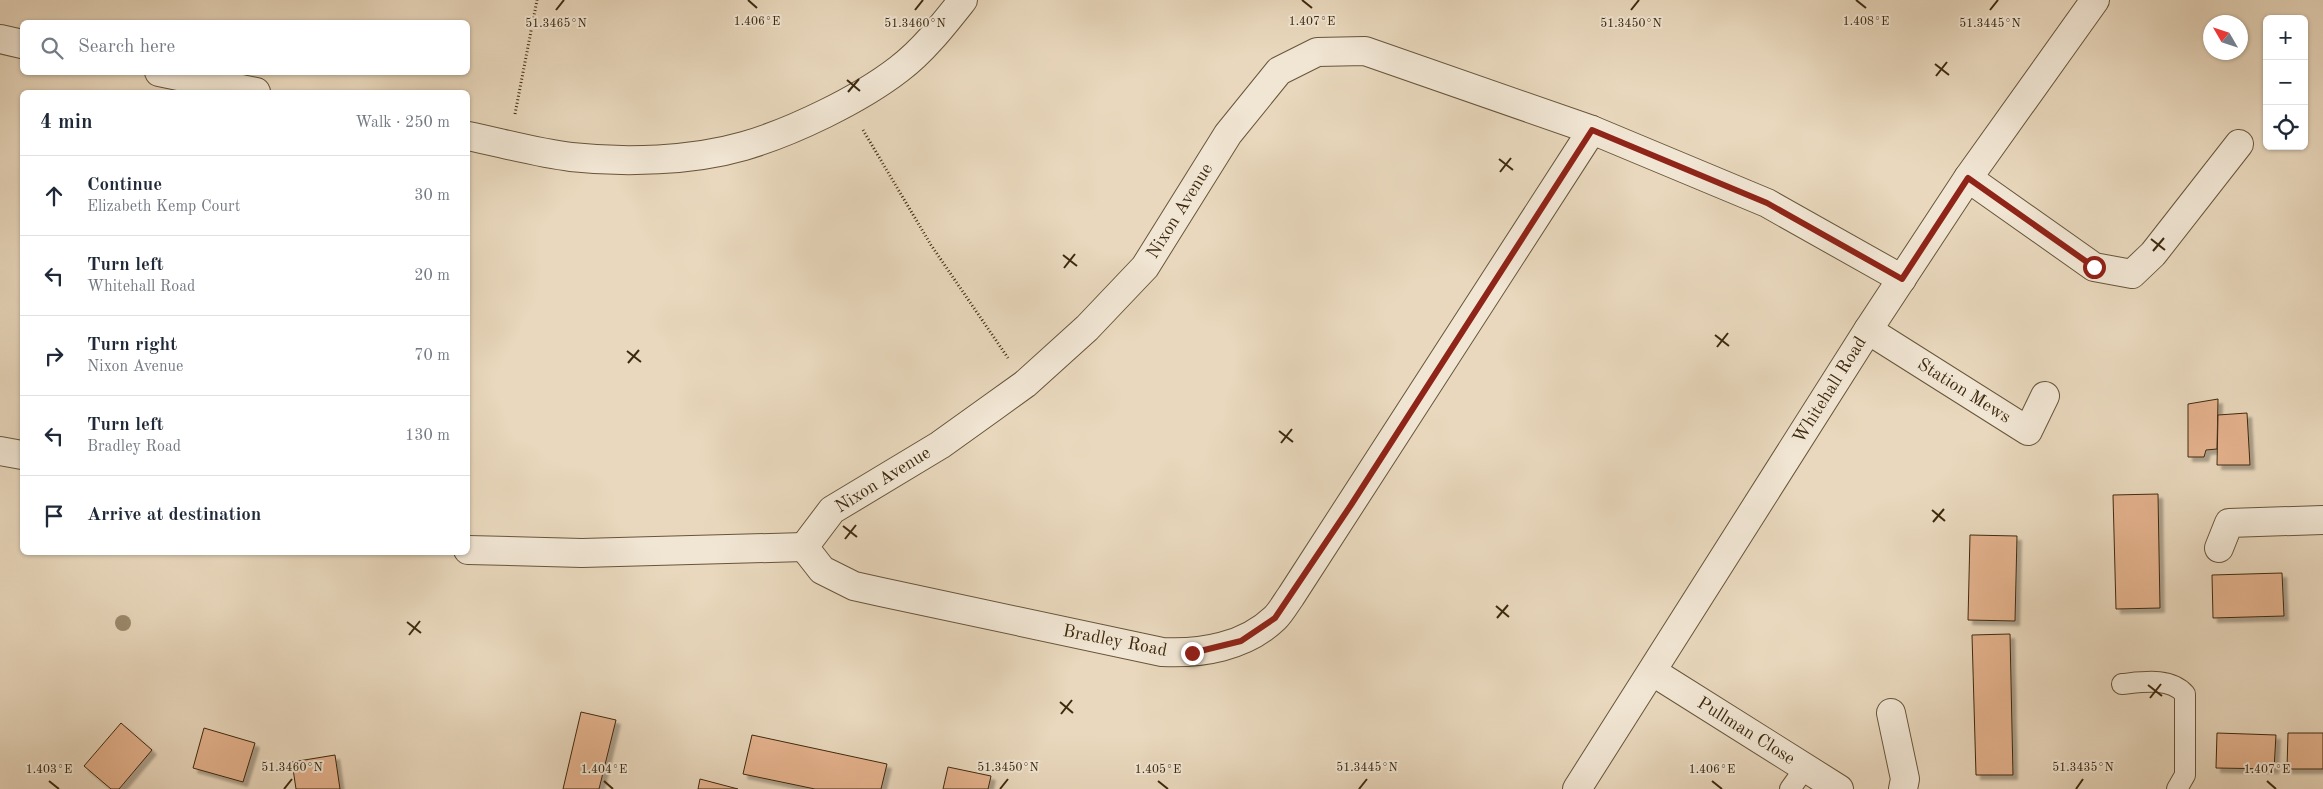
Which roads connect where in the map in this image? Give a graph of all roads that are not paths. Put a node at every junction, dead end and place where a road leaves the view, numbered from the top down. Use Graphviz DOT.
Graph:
graph roads {
  1 [pos="963,0"];
  2 [pos="2096,0"];
  3 [pos="0,39"];
  4 [pos="20,44"];
  5 [pos="168,75"];
  6 [pos="205,87"];
  7 [pos="236,90"];
  8 [pos="1592,130"];
  9 [pos="470,136"];
  10 [pos="2239,144"];
  11 [pos="1968,178"];
  12 [pos="1902,279"];
  13 [pos="1868,330"];
  14 [pos="2045,396"];
  15 [pos="0,451"];
  16 [pos="20,455"];
  17 [pos="2323,520"];
  18 [pos="804,547"];
  19 [pos="2219,548"];
  20 [pos="470,550"];
  21 [pos="1653,672"];
  22 [pos="2122,684"];
  23 [pos="1891,713"];
  24 [pos="1797,778"];
  25 [pos="1577,789"];
  26 [pos="1839,789"];
  27 [pos="1903,789"];
  28 [pos="2178,789"];
  1 -- 9 [label="street"];
  2 -- 11 [label="street, Whitehall Road"];
  3 -- 4 [label="street"];
  5 -- 6 [label="street"];
  6 -- 7 [label="street"];
  8 -- 12 [label="street, Nixon Avenue"];
  8 -- 18 [label="street, Nixon Avenue"];
  8 -- 18 [label="street, Bradley Road"];
  10 -- 11 [label="street"];
  11 -- 12 [label="street, Whitehall Road"];
  12 -- 13 [label="street, Whitehall Road"];
  13 -- 14 [label="street, Station Mews"];
  13 -- 21 [label="street, Whitehall Road"];
  15 -- 16 [label="street"];
  17 -- 19 [label="street"];
  18 -- 20 [label="street"];
  21 -- 24 [label="street, Pullman Close"];
  21 -- 25 [label="street, Whitehall Road"];
  22 -- 28 [label="lane"];
  23 -- 27 [label="street"];
  24 -- 26 [label="street, Pullman Close"];
}
